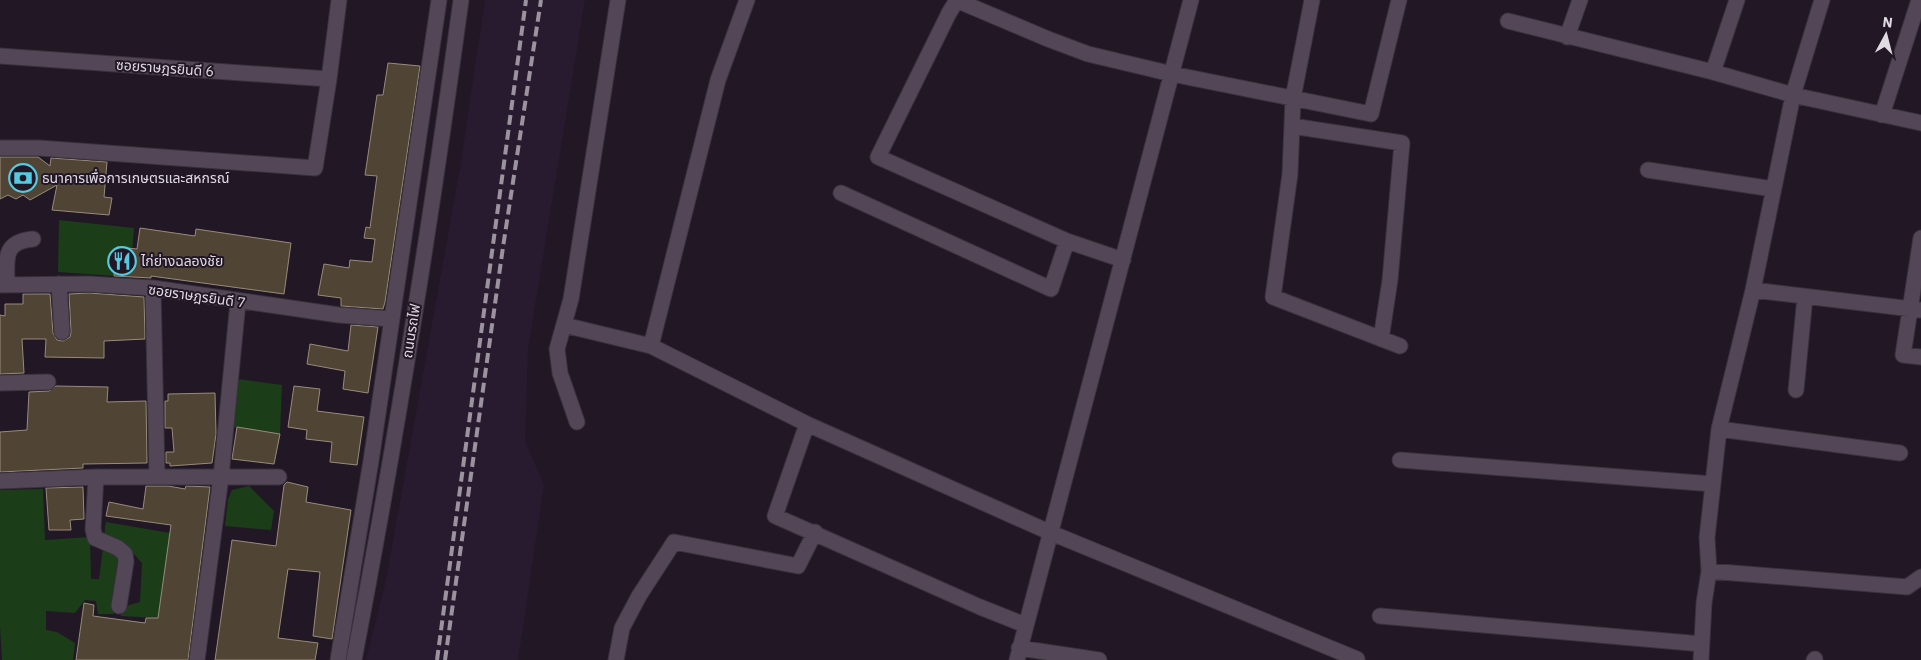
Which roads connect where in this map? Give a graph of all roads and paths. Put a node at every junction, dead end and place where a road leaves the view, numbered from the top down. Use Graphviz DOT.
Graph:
graph roads {
  1 [pos="338,0"];
  2 [pos="439,0"];
  3 [pos="460,0"];
  4 [pos="618,0"];
  5 [pos="746,0"];
  6 [pos="956,0"];
  7 [pos="1191,0"];
  8 [pos="1312,0"];
  9 [pos="1399,0"];
  10 [pos="1580,0"];
  11 [pos="1737,0"];
  12 [pos="1822,0"];
  13 [pos="1919,0"];
  14 [pos="1508,21"];
  15 [pos="1567,37"];
  16 [pos="0,56"];
  17 [pos="1713,72"];
  18 [pos="1172,74"];
  19 [pos="329,79"];
  20 [pos="1793,95"];
  21 [pos="1294,98"];
  22 [pos="1882,115"];
  23 [pos="422,122"];
  24 [pos="1921,123"];
  25 [pos="444,125"];
  26 [pos="1292,126"];
  27 [pos="0,148"];
  28 [pos="1648,170"];
  29 [pos="1773,190"];
  30 [pos="840,194"];
  31 [pos="1921,238"];
  32 [pos="33,239"];
  33 [pos="1066,241"];
  34 [pos="1123,260"];
  35 [pos="59,284"];
  36 [pos="3,285"];
  37 [pos="153,288"];
  38 [pos="1753,290"];
  39 [pos="1805,297"];
  40 [pos="238,302"];
  41 [pos="1915,309"];
  42 [pos="392,319"];
  43 [pos="564,326"];
  44 [pos="62,332"];
  45 [pos="1381,339"];
  46 [pos="651,346"];
  47 [pos="1400,346"];
  48 [pos="1921,357"];
  49 [pos="48,382"];
  50 [pos="0,383"];
  51 [pos="1796,390"];
  52 [pos="577,422"];
  53 [pos="807,424"];
  54 [pos="1719,429"];
  55 [pos="1900,453"];
  56 [pos="1400,460"];
  57 [pos="96,477"];
  58 [pos="157,477"];
  59 [pos="279,477"];
  60 [pos="221,478"];
  61 [pos="0,481"];
  62 [pos="1713,484"];
  63 [pos="815,532"];
  64 [pos="1049,532"];
  65 [pos="1709,572"];
  66 [pos="1921,577"];
  67 [pos="119,606"];
  68 [pos="1380,616"];
  69 [pos="1025,625"];
  70 [pos="1702,644"];
  71 [pos="1018,654"];
  72 [pos="1357,659"];
  73 [pos="197,660"];
  74 [pos="338,660"];
  75 [pos="354,660"];
  76 [pos="616,660"];
  77 [pos="1099,660"];
  78 [pos="1701,660"];
  1 -- 19 [label="street"];
  2 -- 23 [label="street, ถนนรถไฟ"];
  3 -- 25 [label="street, ถนนรถไฟ"];
  4 -- 43 [label="street"];
  5 -- 46 [label="street"];
  6 -- 18 [label="street"];
  6 -- 33 [label="street"];
  7 -- 18 [label="street"];
  8 -- 21 [label="street"];
  9 -- 21 [label="street"];
  10 -- 15 [label="street"];
  11 -- 17 [label="street"];
  12 -- 20 [label="street"];
  13 -- 22 [label="street"];
  14 -- 15 [label="street"];
  15 -- 17 [label="street"];
  16 -- 19 [label="street, ซอยราษฎรยินดี 6"];
  17 -- 20 [label="street"];
  18 -- 21 [label="street"];
  18 -- 34 [label="street"];
  19 -- 27 [label="street"];
  20 -- 22 [label="street"];
  20 -- 29 [label="street"];
  21 -- 26 [label="street"];
  22 -- 24 [label="street"];
  23 -- 25 [label="street"];
  23 -- 42 [label="street, ถนนรถไฟ"];
  25 -- 75 [label="street, ถนนรถไฟ"];
  26 -- 45 [label="street"];
  26 -- 45 [label="street"];
  28 -- 29 [label="street"];
  29 -- 38 [label="street"];
  30 -- 33 [label="street"];
  31 -- 41 [label="street"];
  32 -- 36 [label="street"];
  33 -- 34 [label="street"];
  34 -- 64 [label="street"];
  35 -- 36 [label="street, ซอยราษฎรยินดี 7"];
  35 -- 37 [label="street, ซอยราษฎรยินดี 7"];
  35 -- 44 [label="street"];
  37 -- 40 [label="street, ซอยราษฎรยินดี 7"];
  37 -- 58 [label="street"];
  38 -- 39 [label="street"];
  38 -- 54 [label="street"];
  39 -- 41 [label="street"];
  39 -- 51 [label="street"];
  40 -- 42 [label="street, ซอยราษฎรยินดี 7"];
  40 -- 60 [label="street"];
  41 -- 48 [label="street"];
  42 -- 74 [label="street, ถนนรถไฟ"];
  43 -- 46 [label="street"];
  43 -- 52 [label="street"];
  45 -- 47 [label="street"];
  46 -- 53 [label="street"];
  49 -- 50 [label="street"];
  53 -- 63 [label="street"];
  53 -- 64 [label="street"];
  54 -- 55 [label="street"];
  54 -- 62 [label="street"];
  56 -- 62 [label="street"];
  57 -- 58 [label="street"];
  57 -- 61 [label="street"];
  57 -- 67 [label="street"];
  58 -- 60 [label="street"];
  59 -- 60 [label="street"];
  60 -- 73 [label="street"];
  62 -- 65 [label="street"];
  63 -- 69 [label="street"];
  63 -- 76 [label="street"];
  64 -- 69 [label="street"];
  64 -- 72 [label="street"];
  65 -- 66 [label="street"];
  65 -- 70 [label="street"];
  68 -- 70 [label="street"];
  69 -- 71 [label="street"];
  70 -- 78 [label="street"];
  71 -- 77 [label="street"];
}
